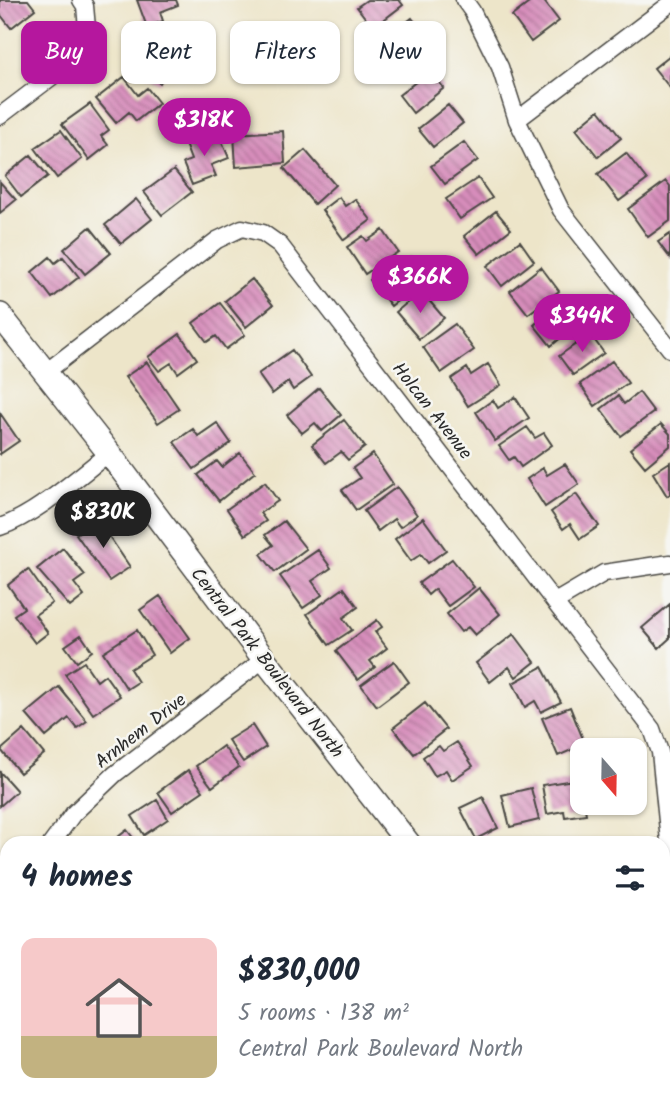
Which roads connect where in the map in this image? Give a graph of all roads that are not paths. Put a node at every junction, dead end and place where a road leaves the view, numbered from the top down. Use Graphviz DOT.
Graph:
graph roads {
  1 [pos="81,0"];
  2 [pos="464,0"];
  3 [pos="670,4"];
  4 [pos="0,116"];
  5 [pos="517,120"];
  6 [pos="0,314"];
  7 [pos="670,349"];
  8 [pos="46,372"];
  9 [pos="109,453"];
  10 [pos="0,527"];
  11 [pos="670,563"];
  12 [pos="555,602"];
  13 [pos="264,659"];
  14 [pos="57,836"];
  15 [pos="403,836"];
  16 [pos="668,836"];
  1 -- 4 [label="street"];
  2 -- 5 [label="street"];
  3 -- 5 [label="street"];
  5 -- 7 [label="street"];
  6 -- 8 [label="street, Central Park Boulevard North"];
  8 -- 9 [label="street, Central Park Boulevard North"];
  8 -- 12 [label="street, Holcan Avenue"];
  9 -- 10 [label="street"];
  9 -- 13 [label="street, Central Park Boulevard North"];
  11 -- 12 [label="street"];
  12 -- 16 [label="street, Holcan Avenue"];
  13 -- 14 [label="street, Arnhem Drive"];
  13 -- 15 [label="street, Central Park Boulevard North"];
}
